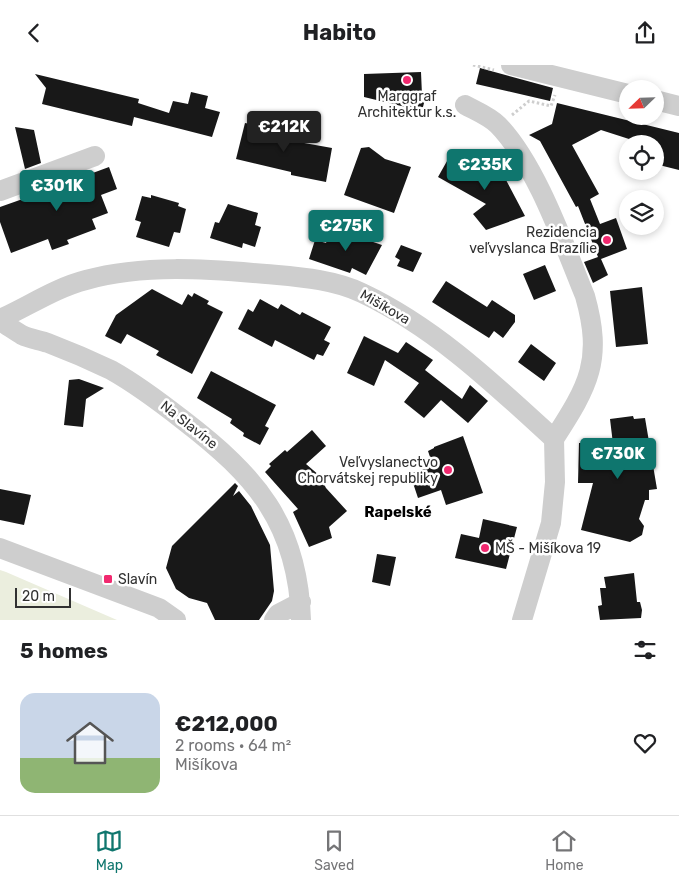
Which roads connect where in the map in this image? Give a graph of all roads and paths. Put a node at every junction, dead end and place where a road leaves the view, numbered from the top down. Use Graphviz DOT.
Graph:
graph roads {
  1 [pos="511,65"];
  2 [pos="619,92"];
  3 [pos="529,101"];
  4 [pos="664,103"];
  5 [pos="465,105"];
  6 [pos="551,106"];
  7 [pos="679,106"];
  8 [pos="95,156"];
  9 [pos="0,191"];
  10 [pos="0,320"];
  11 [pos="554,439"];
  12 [pos="0,548"];
  13 [pos="301,611"];
  14 [pos="176,620"];
  15 [pos="274,620"];
  16 [pos="522,620"];
  1 -- 2 [label="street"];
  3 -- 6 [label="path"];
  4 -- 7 [label="street"];
  5 -- 11 [label="street"];
  8 -- 9 [label="street"];
  10 -- 11 [label="street, Mišíkova"];
  10 -- 13 [label="street, Na Slavíne"];
  11 -- 16 [label="street"];
  12 -- 14 [label="street"];
  13 -- 15 [label="street, Na Slavíne"];
}
